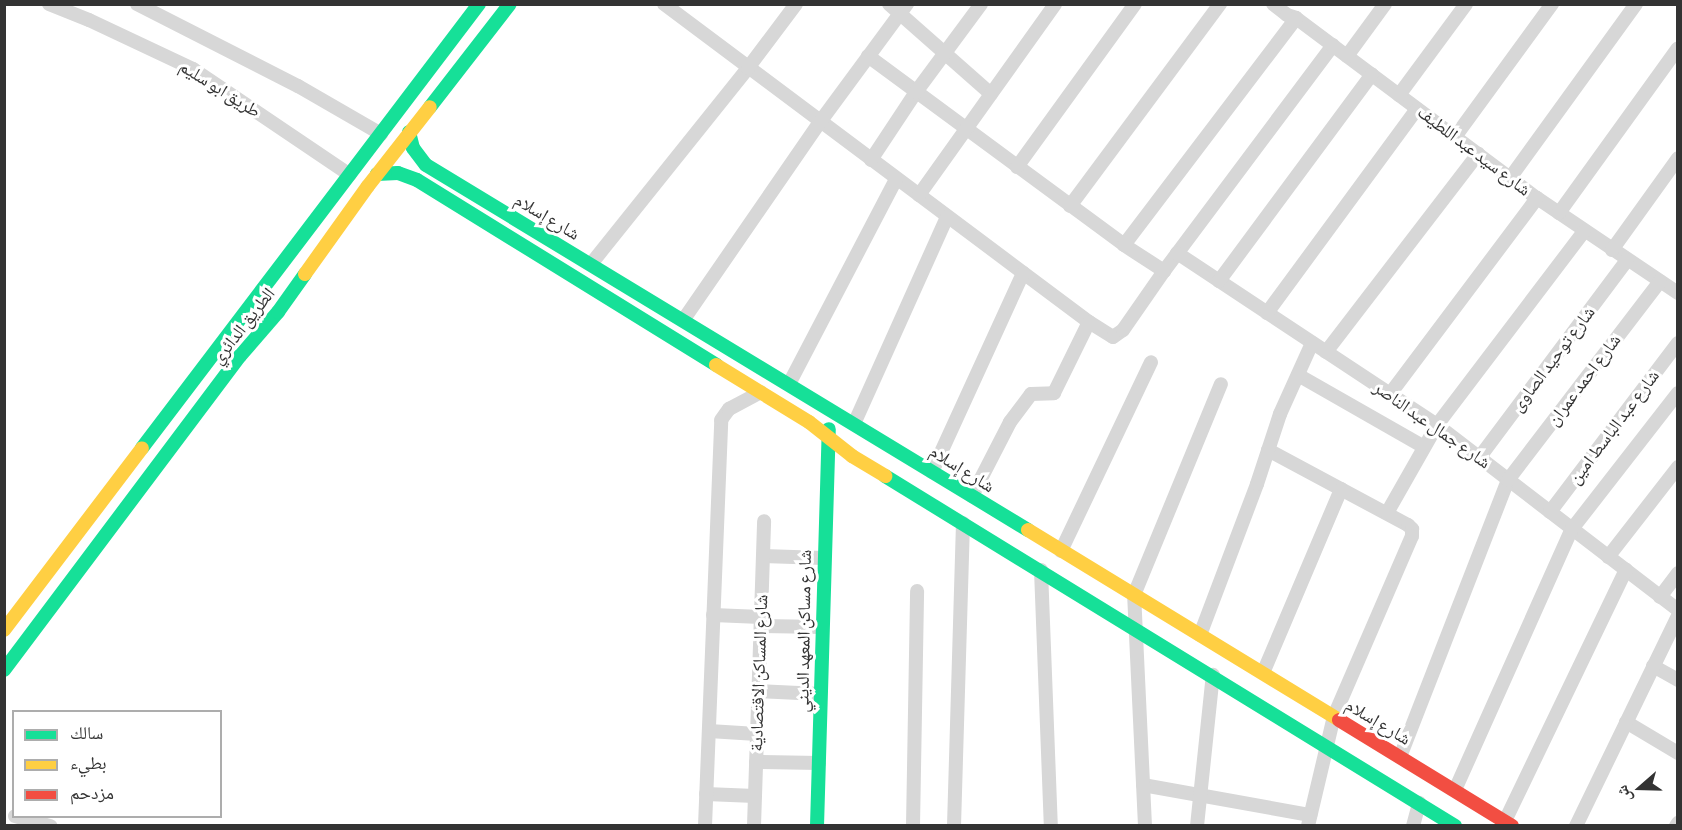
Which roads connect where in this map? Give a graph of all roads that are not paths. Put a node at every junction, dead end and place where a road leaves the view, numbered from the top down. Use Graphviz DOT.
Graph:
graph roads {
  1 [pos="49,4"];
  2 [pos="137,4"];
  3 [pos="479,4"];
  4 [pos="510,4"];
  5 [pos="664,4"];
  6 [pos="796,4"];
  7 [pos="981,4"];
  8 [pos="1055,4"];
  9 [pos="1135,4"];
  10 [pos="1221,4"];
  11 [pos="1273,4"];
  12 [pos="1385,4"];
  13 [pos="1466,4"];
  14 [pos="1552,4"];
  15 [pos="1636,4"];
  16 [pos="899,8"];
  17 [pos="1292,13"];
  18 [pos="1333,45"];
  19 [pos="1677,48"];
  20 [pos="945,54"];
  21 [pos="1347,56"];
  22 [pos="868,57"];
  23 [pos="748,68"];
  24 [pos="1371,74"];
  25 [pos="916,92"];
  26 [pos="991,94"];
  27 [pos="1399,95"];
  28 [pos="1417,109"];
  29 [pos="820,122"];
  30 [pos="966,128"];
  31 [pos="410,132"];
  32 [pos="381,134"];
  33 [pos="1455,137"];
  34 [pos="1478,154"];
  35 [pos="1677,158"];
  36 [pos="871,160"];
  37 [pos="1017,167"];
  38 [pos="435,171"];
  39 [pos="377,174"];
  40 [pos="350,175"];
  41 [pos="1510,178"];
  42 [pos="896,179"];
  43 [pos="427,186"];
  44 [pos="918,195"];
  45 [pos="1537,198"];
  46 [pos="1070,206"];
  47 [pos="1559,213"];
  48 [pos="947,217"];
  49 [pos="1584,231"];
  50 [pos="1124,245"];
  51 [pos="1612,250"];
  52 [pos="1177,253"];
  53 [pos="1627,260"];
  54 [pos="591,264"];
  55 [pos="1164,271"];
  56 [pos="1023,273"];
  57 [pos="1219,281"];
  58 [pos="1672,286"];
  59 [pos="255,301"];
  60 [pos="278,312"];
  61 [pos="1267,313"];
  62 [pos="684,319"];
  63 [pos="1089,322"];
  64 [pos="224,340"];
  65 [pos="1312,343"];
  66 [pos="1677,343"];
  67 [pos="1326,352"];
  68 [pos="240,356"];
  69 [pos="1151,362"];
  70 [pos="1298,375"];
  71 [pos="789,384"];
  72 [pos="1221,384"];
  73 [pos="761,392"];
  74 [pos="1677,393"];
  75 [pos="1390,394"];
  76 [pos="831,410"];
  77 [pos="854,424"];
  78 [pos="1437,425"];
  79 [pos="829,437"];
  80 [pos="1424,447"];
  81 [pos="1268,450"];
  82 [pos="1479,458"];
  83 [pos="1677,466"];
  84 [pos="932,472"];
  85 [pos="1508,480"];
  86 [pos="1341,489"];
  87 [pos="972,496"];
  88 [pos="1550,512"];
  89 [pos="1387,513"];
  90 [pos="764,521"];
  91 [pos="963,523"];
  92 [pos="1572,529"];
  93 [pos="1061,550"];
  94 [pos="763,556"];
  95 [pos="1608,557"];
  96 [pos="824,558"];
  97 [pos="1041,570"];
  98 [pos="1626,570"];
  99 [pos="1677,573"];
  100 [pos="917,591"];
  101 [pos="1134,595"];
  102 [pos="1660,597"];
  103 [pos="1677,610"];
  104 [pos="713,615"];
  105 [pos="1677,616"];
  106 [pos="761,622"];
  107 [pos="822,627"];
  108 [pos="4,630"];
  109 [pos="1136,630"];
  110 [pos="1200,635"];
  111 [pos="1653,666"];
  112 [pos="4,670"];
  113 [pos="1263,673"];
  114 [pos="1213,675"];
  115 [pos="1677,680"];
  116 [pos="759,691"];
  117 [pos="820,694"];
  118 [pos="1334,716"];
  119 [pos="1626,723"];
  120 [pos="709,731"];
  121 [pos="757,734"];
  122 [pos="1325,745"];
  123 [pos="1677,753"];
  124 [pos="1400,757"];
  125 [pos="756,762"];
  126 [pos="819,763"];
  127 [pos="1143,785"];
  128 [pos="1455,790"];
  129 [pos="706,794"];
  130 [pos="1200,794"];
  131 [pos="755,796"];
  132 [pos="1419,803"];
  133 [pos="22,818"];
  134 [pos="1309,820"];
  135 [pos="1509,823"];
  136 [pos="51,825"];
  137 [pos="705,825"];
  138 [pos="754,825"];
  139 [pos="817,825"];
  140 [pos="913,825"];
  141 [pos="954,825"];
  142 [pos="1052,825"];
  143 [pos="1144,825"];
  144 [pos="1197,825"];
  145 [pos="1413,825"];
  146 [pos="1455,825"];
  147 [pos="1576,825"];
  1 -- 40 [label="street, طريق ابو سليم"];
  2 -- 32 [label="street, طريق ابو سليم"];
  3 -- 32 [label="main road, الطريق الدائري"];
  4 -- 31 [label="main road, الطريق الدائري"];
  5 -- 23 [label="street"];
  6 -- 23 [label="street"];
  7 -- 20 [label="street"];
  8 -- 26 [label="street"];
  9 -- 37 [label="street"];
  10 -- 46 [label="street"];
  11 -- 17 [label="street, شارع سيد عبد اللطيف"];
  12 -- 21 [label="street"];
  13 -- 27 [label="street"];
  14 -- 33 [label="street"];
  15 -- 41 [label="street"];
  16 -- 20 [label="street"];
  16 -- 22 [label="street"];
  17 -- 18 [label="street, شارع سيد عبد اللطيف"];
  17 -- 50 [label="street"];
  18 -- 21 [label="street, شارع سيد عبد اللطيف"];
  18 -- 52 [label="street"];
  19 -- 47 [label="street"];
  20 -- 25 [label="street"];
  20 -- 26 [label="street"];
  21 -- 24 [label="street, شارع سيد عبد اللطيف"];
  22 -- 25 [label="street"];
  22 -- 29 [label="street"];
  23 -- 29 [label="street"];
  23 -- 54 [label="street"];
  24 -- 27 [label="street, شارع سيد عبد اللطيف"];
  24 -- 57 [label="street"];
  25 -- 30 [label="street"];
  25 -- 36 [label="street"];
  26 -- 30 [label="street"];
  27 -- 28 [label="street, شارع سيد عبد اللطيف"];
  28 -- 33 [label="street, شارع سيد عبد اللطيف"];
  28 -- 61 [label="street"];
  29 -- 36 [label="street"];
  29 -- 62 [label="street"];
  30 -- 37 [label="street"];
  30 -- 44 [label="street"];
  31 -- 38 [label="main road, شارع إسلام"];
  31 -- 39 [label="main road, الطريق الدائري"];
  32 -- 40 [label="main road, الطريق الدائري"];
  33 -- 34 [label="street, شارع سيد عبد اللطيف"];
  34 -- 41 [label="street, شارع سيد عبد اللطيف"];
  34 -- 67 [label="street"];
  35 -- 51 [label="street"];
  36 -- 42 [label="street"];
  37 -- 46 [label="street"];
  38 -- 43 [label="main road"];
  38 -- 54 [label="main road, شارع إسلام"];
  39 -- 43 [label="main road, شارع إسلام"];
  39 -- 60 [label="main road, الطريق الدائري"];
  40 -- 59 [label="main road, الطريق الدائري"];
  41 -- 45 [label="street, شارع سيد عبد اللطيف"];
  42 -- 44 [label="street"];
  42 -- 71 [label="street"];
  43 -- 73 [label="main road, شارع إسلام"];
  44 -- 48 [label="street"];
  45 -- 47 [label="street, شارع سيد عبد اللطيف"];
  45 -- 75 [label="street"];
  46 -- 50 [label="street"];
  47 -- 49 [label="street, شارع سيد عبد اللطيف"];
  48 -- 56 [label="street"];
  48 -- 77 [label="street"];
  49 -- 51 [label="street, شارع سيد عبد اللطيف"];
  49 -- 78 [label="street"];
  50 -- 55 [label="street"];
  51 -- 53 [label="street, شارع سيد عبد اللطيف"];
  52 -- 55 [label="street"];
  52 -- 57 [label="street, شارع جمال عبد الناصر"];
  53 -- 58 [label="street, شارع سيد عبد اللطيف"];
  53 -- 82 [label="street, شارع توحيد الصاوى"];
  54 -- 62 [label="main road, شارع إسلام"];
  55 -- 63 [label="street"];
  56 -- 63 [label="street"];
  56 -- 84 [label="street"];
  57 -- 61 [label="street, شارع جمال عبد الناصر"];
  58 -- 85 [label="street, شارع احمد عمران"];
  59 -- 60 [label="main road"];
  59 -- 64 [label="main road, الطريق الدائري"];
  60 -- 68 [label="main road, الطريق الدائري"];
  61 -- 65 [label="street, شارع جمال عبد الناصر"];
  62 -- 71 [label="main road, شارع إسلام"];
  63 -- 87 [label="street"];
  64 -- 68 [label="main road"];
  64 -- 108 [label="main road, الطريق الدائري"];
  65 -- 67 [label="street, شارع جمال عبد الناصر"];
  65 -- 70 [label="street"];
  66 -- 88 [label="street, شارع عبد الباسط امين"];
  67 -- 75 [label="street, شارع جمال عبد الناصر"];
  68 -- 112 [label="main road, الطريق الدائري"];
  69 -- 93 [label="street"];
  70 -- 80 [label="street"];
  70 -- 81 [label="street"];
  71 -- 76 [label="main road, شارع إسلام"];
  72 -- 101 [label="street"];
  73 -- 79 [label="main road, شارع إسلام"];
  73 -- 104 [label="street"];
  74 -- 92 [label="street"];
  75 -- 78 [label="street, شارع جمال عبد الناصر"];
  76 -- 77 [label="main road, شارع إسلام"];
  76 -- 79 [label="main road, شارع مساكن المعهد الديني"];
  77 -- 84 [label="main road, شارع إسلام"];
  78 -- 80 [label="street"];
  78 -- 82 [label="street, شارع جمال عبد الناصر"];
  79 -- 91 [label="main road, شارع إسلام"];
  79 -- 96 [label="main road, شارع مساكن المعهد الديني"];
  80 -- 89 [label="street"];
  81 -- 86 [label="street"];
  81 -- 110 [label="street"];
  82 -- 85 [label="street, شارع جمال عبد الناصر"];
  83 -- 95 [label="street"];
  84 -- 87 [label="main road, شارع إسلام"];
  85 -- 88 [label="street, شارع جمال عبد الناصر"];
  85 -- 124 [label="street, شارع احمد عمران"];
  86 -- 89 [label="street"];
  86 -- 113 [label="street"];
  87 -- 93 [label="main road, شارع إسلام"];
  88 -- 92 [label="street, شارع جمال عبد الناصر"];
  89 -- 118 [label="street"];
  90 -- 94 [label="street, شارع المساكن الاقتصادية"];
  91 -- 97 [label="main road, شارع إسلام"];
  91 -- 141 [label="street"];
  92 -- 95 [label="street, شارع جمال عبد الناصر"];
  92 -- 128 [label="street"];
  93 -- 101 [label="main road, شارع إسلام"];
  94 -- 96 [label="street"];
  94 -- 106 [label="street, شارع المساكن الاقتصادية"];
  95 -- 98 [label="street, شارع جمال عبد الناصر"];
  96 -- 107 [label="main road, شارع مساكن المعهد الديني"];
  97 -- 109 [label="main road, شارع إسلام"];
  97 -- 142 [label="street"];
  98 -- 102 [label="street, شارع جمال عبد الناصر"];
  98 -- 135 [label="street"];
  99 -- 102 [label="street"];
  100 -- 140 [label="street"];
  101 -- 109 [label="street"];
  101 -- 110 [label="main road, شارع إسلام"];
  102 -- 103 [label="street, شارع جمال عبد الناصر"];
  104 -- 106 [label="street"];
  104 -- 120 [label="street"];
  105 -- 111 [label="street"];
  106 -- 107 [label="street"];
  106 -- 116 [label="street, شارع المساكن الاقتصادية"];
  107 -- 117 [label="main road, شارع مساكن المعهد الديني"];
  109 -- 114 [label="main road, شارع إسلام"];
  109 -- 127 [label="street"];
  110 -- 113 [label="main road, شارع إسلام"];
  111 -- 115 [label="street"];
  111 -- 119 [label="street"];
  113 -- 118 [label="main road, شارع إسلام"];
  114 -- 122 [label="main road, شارع إسلام"];
  114 -- 130 [label="street"];
  116 -- 117 [label="street"];
  116 -- 121 [label="street, شارع المساكن الاقتصادية"];
  117 -- 126 [label="main road, شارع مساكن المعهد الديني"];
  118 -- 122 [label="street"];
  118 -- 124 [label="main road, شارع إسلام"];
  119 -- 123 [label="street"];
  119 -- 147 [label="street"];
  120 -- 121 [label="street"];
  120 -- 129 [label="street"];
  121 -- 125 [label="street, شارع المساكن الاقتصادية"];
  122 -- 132 [label="main road, شارع إسلام"];
  122 -- 134 [label="street"];
  124 -- 128 [label="main road, شارع إسلام"];
  125 -- 126 [label="street"];
  125 -- 131 [label="street, شارع المساكن الاقتصادية"];
  126 -- 139 [label="main road, شارع مساكن المعهد الديني"];
  127 -- 130 [label="street"];
  127 -- 143 [label="street"];
  128 -- 135 [label="main road, شارع إسلام"];
  129 -- 131 [label="street"];
  129 -- 137 [label="street"];
  130 -- 134 [label="street"];
  130 -- 144 [label="street"];
  131 -- 138 [label="street, شارع المساكن الاقتصادية"];
  132 -- 145 [label="street"];
  132 -- 146 [label="main road, شارع إسلام"];
  133 -- 136 [label="street"];
}
